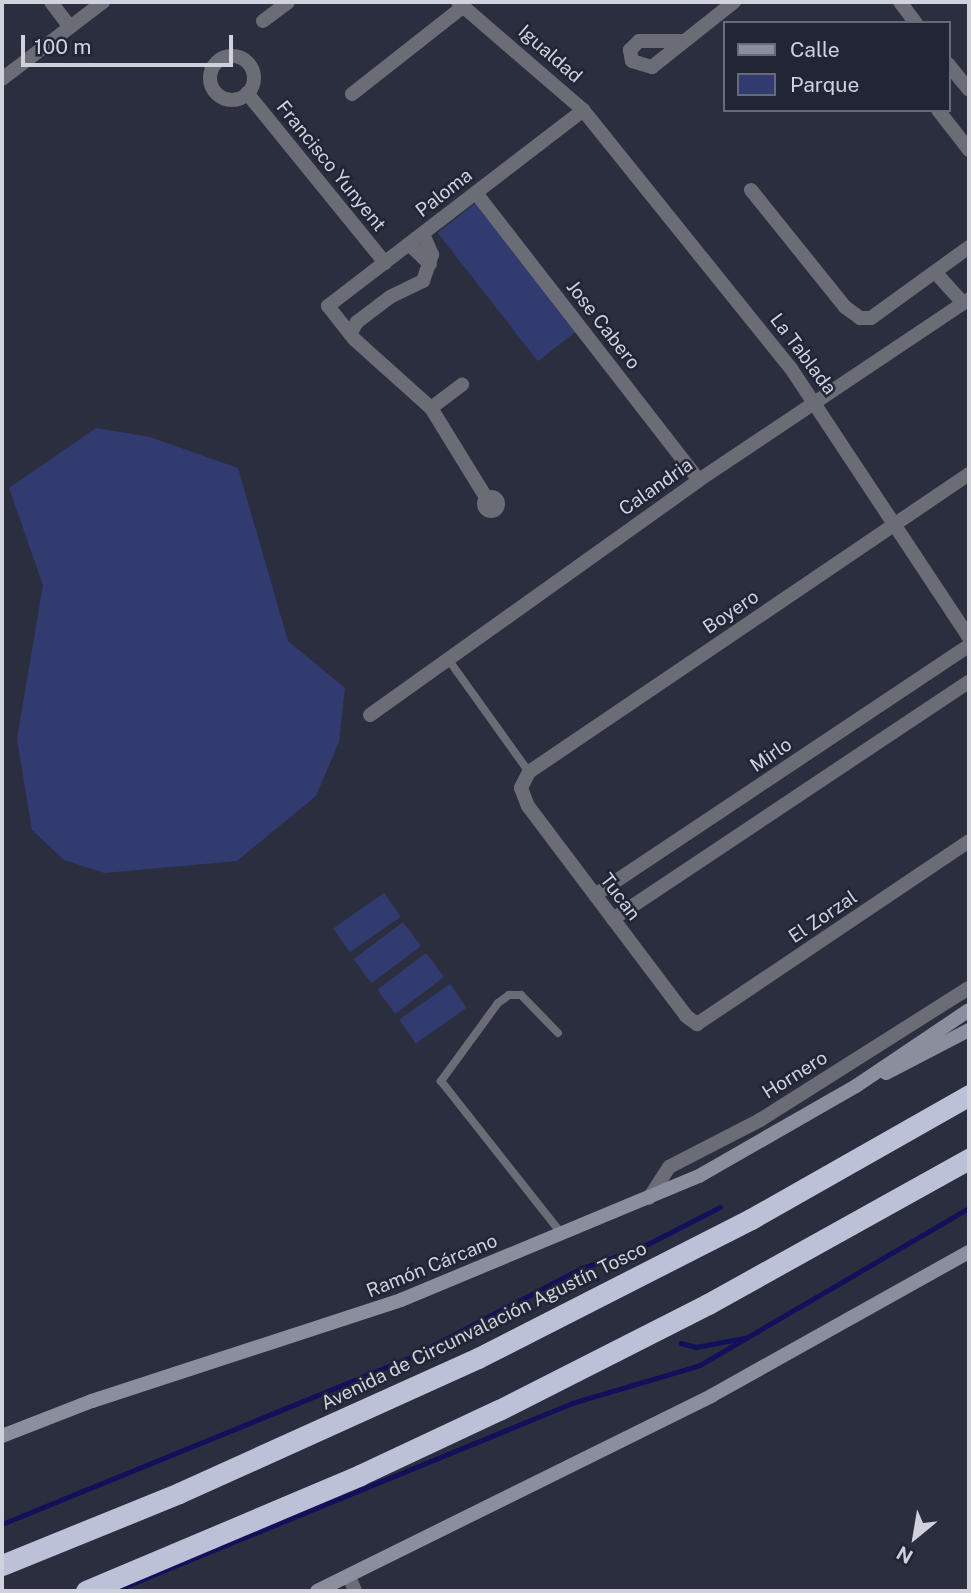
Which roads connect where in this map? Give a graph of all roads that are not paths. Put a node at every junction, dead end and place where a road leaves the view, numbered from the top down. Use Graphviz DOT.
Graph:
graph roads {
  1 [pos="51,2"];
  2 [pos="103,2"];
  3 [pos="288,2"];
  4 [pos="733,2"];
  5 [pos="900,2"];
  6 [pos="461,4"];
  7 [pos="263,21"];
  8 [pos="914,21"];
  9 [pos="70,27"];
  10 [pos="683,41"];
  11 [pos="950,66"];
  12 [pos="2,79"];
  13 [pos="969,90"];
  14 [pos="247,93"];
  15 [pos="352,94"];
  16 [pos="583,110"];
  17 [pos="940,112"];
  18 [pos="969,150"];
  19 [pos="751,190"];
  20 [pos="476,193"];
  21 [pos="423,234"];
  22 [pos="409,244"];
  23 [pos="969,247"];
  24 [pos="385,263"];
  25 [pos="430,264"];
  26 [pos="936,272"];
  27 [pos="966,301"];
  28 [pos="350,334"];
  29 [pos="462,385"];
  30 [pos="816,401"];
  31 [pos="431,408"];
  32 [pos="969,474"];
  33 [pos="699,480"];
  34 [pos="487,499"];
  35 [pos="893,526"];
  36 [pos="969,637"];
  37 [pos="969,646"];
  38 [pos="448,659"];
  39 [pos="969,682"];
  40 [pos="370,715"];
  41 [pos="529,772"];
  42 [pos="521,788"];
  43 [pos="969,841"];
  44 [pos="595,895"];
  45 [pos="612,919"];
  46 [pos="969,988"];
  47 [pos="969,1010"];
  48 [pos="697,1024"];
  49 [pos="969,1030"];
  50 [pos="558,1033"];
  51 [pos="856,1086"];
  52 [pos="969,1095"];
  53 [pos="969,1159"];
  54 [pos="649,1198"];
  55 [pos="562,1234"];
  56 [pos="969,1252"];
  57 [pos="2,1436"];
  58 [pos="2,1565"];
  59 [pos="349,1576"];
  60 [pos="86,1591"];
  61 [pos="317,1591"];
  62 [pos="355,1591"];
  1 -- 9 [label="street"];
  2 -- 9 [label="street"];
  3 -- 7 [label="street"];
  4 -- 10 [label="street"];
  5 -- 8 [label="street"];
  6 -- 15 [label="street"];
  6 -- 16 [label="street, Igualdad"];
  9 -- 12 [label="street"];
  11 -- 13 [label="street"];
  14 -- 24 [label="street, Francisco Yunyent"];
  16 -- 20 [label="street, Paloma"];
  16 -- 30 [label="street, La Tablada"];
  17 -- 18 [label="street"];
  19 -- 26 [label="street"];
  20 -- 21 [label="street, Paloma"];
  20 -- 33 [label="street, Jose Cabero"];
  21 -- 22 [label="street, Paloma"];
  21 -- 25 [label="street"];
  22 -- 24 [label="street, Paloma"];
  22 -- 25 [label="street"];
  23 -- 26 [label="street"];
  24 -- 28 [label="street, Paloma"];
  25 -- 28 [label="street"];
  26 -- 27 [label="street"];
  27 -- 30 [label="street, Calandria"];
  28 -- 31 [label="street"];
  29 -- 31 [label="street"];
  30 -- 33 [label="street, Calandria"];
  30 -- 35 [label="street, La Tablada"];
  31 -- 34 [label="street"];
  32 -- 35 [label="street, Boyero"];
  33 -- 38 [label="street, Calandria"];
  35 -- 36 [label="street, La Tablada"];
  35 -- 41 [label="street, Boyero"];
  37 -- 44 [label="street, Mirlo"];
  38 -- 40 [label="street, Calandria"];
  38 -- 41 [label="lane"];
  39 -- 45 [label="street"];
  41 -- 42 [label="street, Boyero"];
  42 -- 44 [label="street, Tucan"];
  43 -- 48 [label="street, El Zorzal"];
  44 -- 45 [label="street, Tucan"];
  45 -- 48 [label="street, Tucan"];
  46 -- 54 [label="street, Hornero"];
  47 -- 51 [label="main road, Ramón Cárcano"];
  49 -- 51 [label="main road, Ramón Cárcano"];
  50 -- 55 [label="lane"];
  51 -- 54 [label="main road, Ramón Cárcano"];
  52 -- 58 [label="highway, Avenida de Circunvalación Agustín Tosco"];
  53 -- 60 [label="highway"];
  54 -- 55 [label="main road, Ramón Cárcano"];
  55 -- 57 [label="main road, Ramón Cárcano"];
  56 -- 59 [label="main road"];
  59 -- 61 [label="main road"];
  59 -- 62 [label="street"];
}
